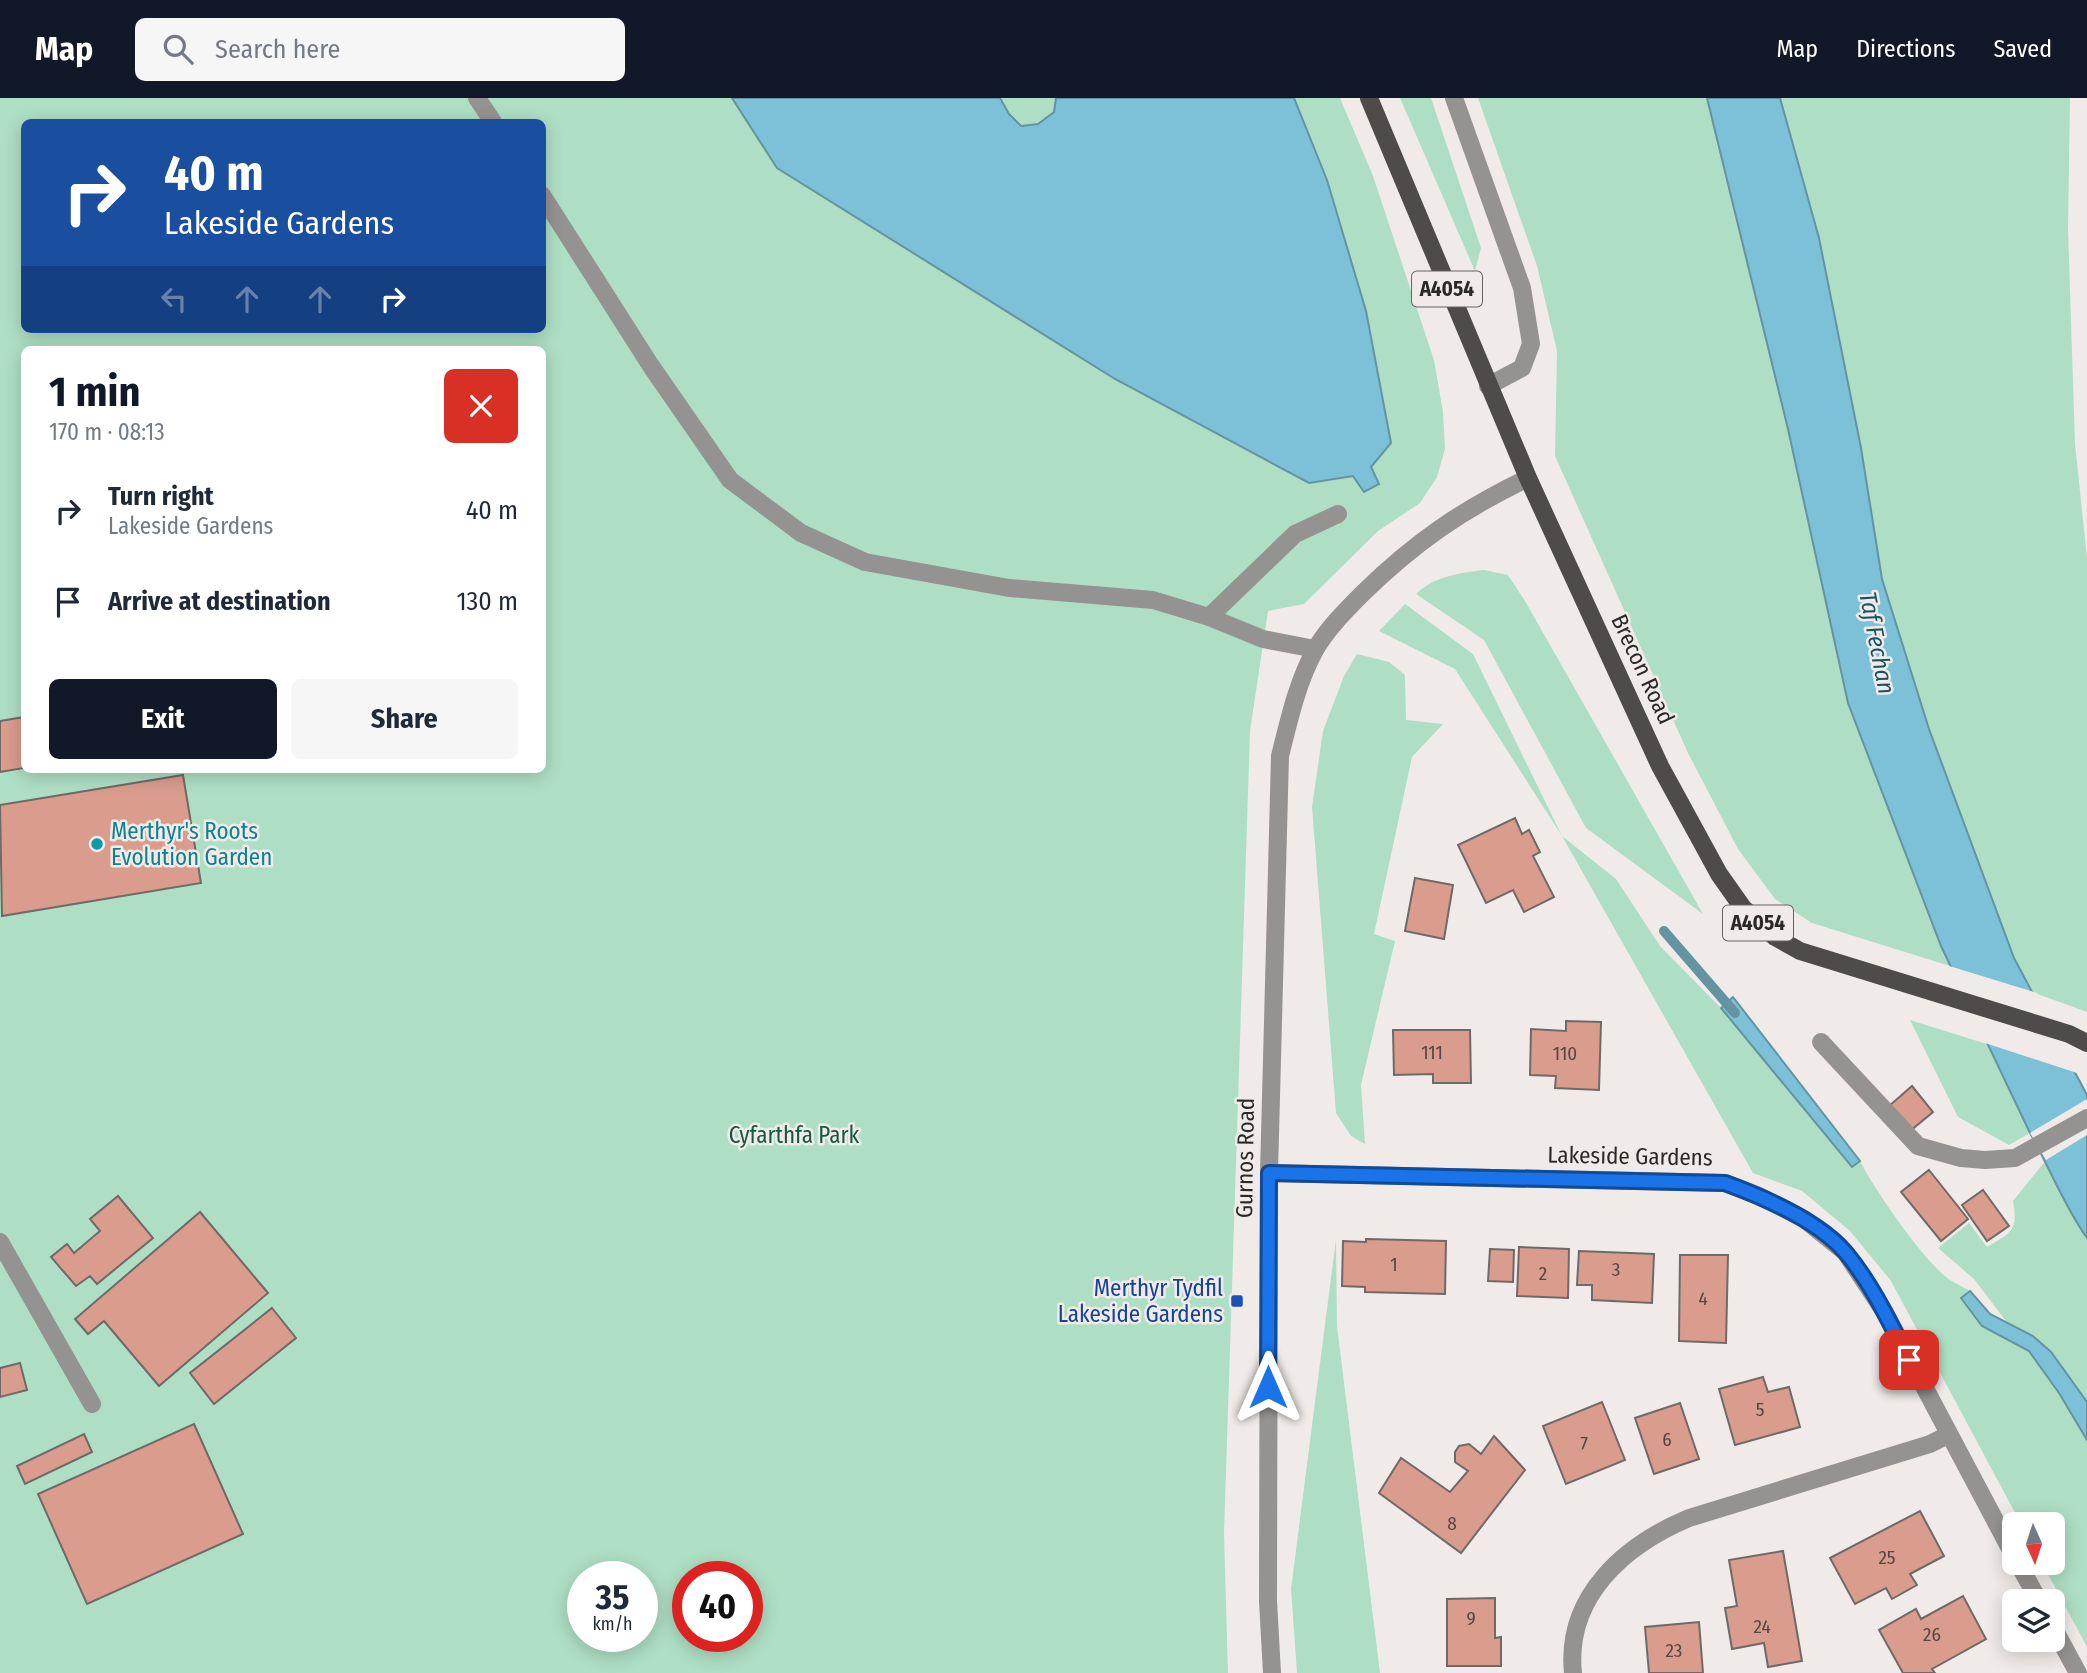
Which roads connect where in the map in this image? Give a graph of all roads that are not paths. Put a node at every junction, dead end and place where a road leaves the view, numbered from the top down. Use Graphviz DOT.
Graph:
graph roads {
  1 [pos="477,98"];
  2 [pos="1369,98"];
  3 [pos="1454,98"];
  4 [pos="491,119"];
  5 [pos="546,201"];
  6 [pos="1488,386"];
  7 [pos="1528,478"];
  8 [pos="1338,514"];
  9 [pos="1209,617"];
  10 [pos="1315,649"];
  11 [pos="1821,1042"];
  12 [pos="2087,1043"];
  13 [pos="2087,1118"];
  14 [pos="1269,1173"];
  15 [pos="0,1242"];
  16 [pos="92,1404"];
  17 [pos="1948,1435"];
  18 [pos="2002,1534"];
  19 [pos="2065,1649"];
  20 [pos="1272,1673"];
  21 [pos="1573,1673"];
  22 [pos="2078,1673"];
  1 -- 4 [label="street"];
  2 -- 6 [label="main road, Brecon Road / A4054"];
  3 -- 6 [label="street"];
  5 -- 9 [label="street"];
  6 -- 7 [label="main road, Brecon Road / A4054"];
  7 -- 10 [label="street"];
  7 -- 12 [label="main road, Brecon Road / A4054"];
  8 -- 9 [label="street"];
  9 -- 10 [label="street"];
  10 -- 14 [label="street, Gurnos Road"];
  11 -- 13 [label="street"];
  14 -- 17 [label="street, Lakeside Gardens"];
  14 -- 20 [label="street, Gurnos Road"];
  15 -- 16 [label="street"];
  17 -- 18 [label="street, Lakeside Gardens"];
  17 -- 21 [label="street"];
  19 -- 22 [label="street"];
}
